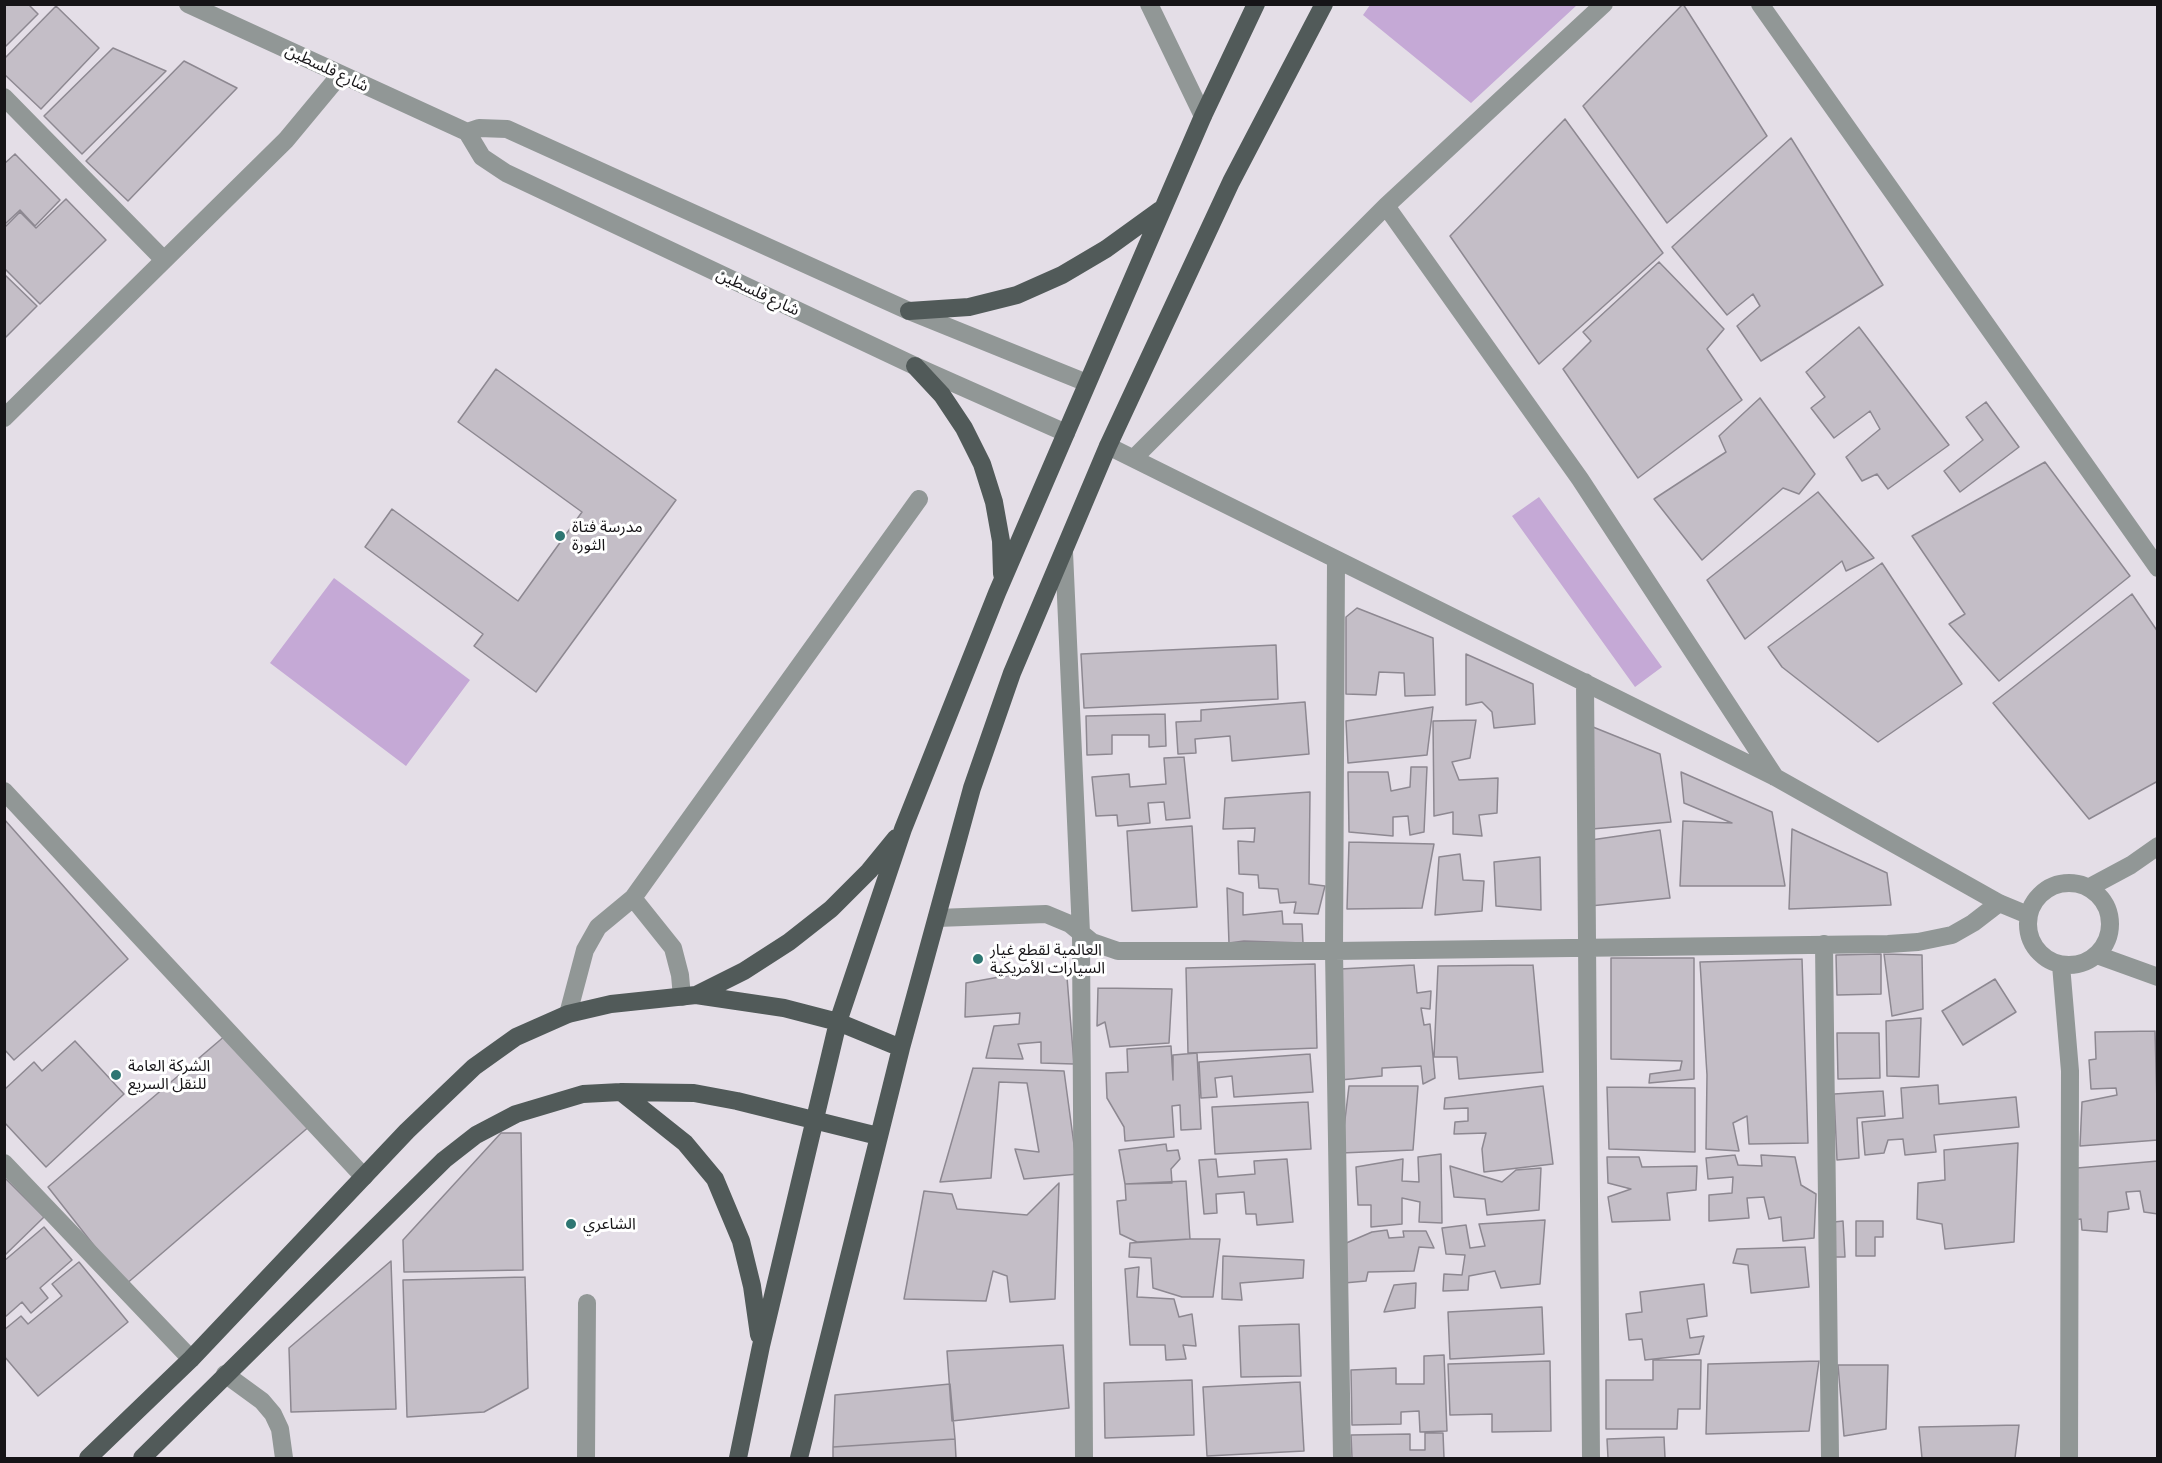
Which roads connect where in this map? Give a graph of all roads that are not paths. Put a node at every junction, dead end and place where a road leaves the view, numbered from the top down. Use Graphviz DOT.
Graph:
graph roads {
  1 [pos="188,4"];
  2 [pos="1149,4"];
  3 [pos="1256,4"];
  4 [pos="1324,4"];
  5 [pos="1605,4"];
  6 [pos="1760,4"];
  7 [pos="340,75"];
  8 [pos="4,97"];
  9 [pos="1203,116"];
  10 [pos="466,132"];
  11 [pos="1386,206"];
  12 [pos="1162,209"];
  13 [pos="164,260"];
  14 [pos="909,311"];
  15 [pos="915,366"];
  16 [pos="1087,383"];
  17 [pos="4,418"];
  18 [pos="1066,433"];
  19 [pos="1108,446"];
  20 [pos="1134,459"];
  21 [pos="919,499"];
  22 [pos="1064,552"];
  23 [pos="1336,560"];
  24 [pos="2157,568"];
  25 [pos="1002,581"];
  26 [pos="1585,682"];
  27 [pos="1775,777"];
  28 [pos="4,791"];
  29 [pos="903,829"];
  30 [pos="2157,846"];
  31 [pos="2090,887"];
  32 [pos="633,898"];
  33 [pos="1998,903"];
  34 [pos="2028,915"];
  35 [pos="937,918"];
  36 [pos="1081,933"];
  37 [pos="1824,944"];
  38 [pos="1587,947"];
  39 [pos="1334,951"];
  40 [pos="2097,955"];
  41 [pos="2061,965"];
  42 [pos="2157,977"];
  43 [pos="689,996"];
  44 [pos="568,1014"];
  45 [pos="838,1022"];
  46 [pos="902,1048"];
  47 [pos="621,1092"];
  48 [pos="813,1119"];
  49 [pos="878,1136"];
  50 [pos="4,1163"];
  51 [pos="364,1177"];
  52 [pos="586,1303"];
  53 [pos="761,1346"];
  54 [pos="190,1359"];
  55 [pos="225,1374"];
  56 [pos="88,1458"];
  57 [pos="142,1458"];
  58 [pos="284,1458"];
  59 [pos="586,1458"];
  60 [pos="738,1458"];
  61 [pos="800,1458"];
  62 [pos="1084,1458"];
  63 [pos="1342,1458"];
  64 [pos="1591,1458"];
  65 [pos="1830,1458"];
  66 [pos="2068,1458"];
  1 -- 7 [label="street, شارع فلسطين"];
  2 -- 9 [label="street"];
  3 -- 9 [label="main road"];
  4 -- 19 [label="main road"];
  5 -- 11 [label="street"];
  6 -- 24 [label="street"];
  7 -- 10 [label="street, شارع فلسطين"];
  7 -- 13 [label="street"];
  8 -- 13 [label="street"];
  9 -- 12 [label="main road"];
  10 -- 14 [label="street"];
  10 -- 15 [label="street, شارع فلسطين"];
  11 -- 20 [label="street"];
  11 -- 27 [label="street"];
  12 -- 14 [label="main road"];
  12 -- 16 [label="main road"];
  13 -- 17 [label="street"];
  14 -- 16 [label="street"];
  15 -- 18 [label="street, شارع فلسطين"];
  15 -- 25 [label="main road"];
  16 -- 18 [label="main road"];
  18 -- 25 [label="main road"];
  19 -- 20 [label="street"];
  19 -- 22 [label="main road"];
  20 -- 23 [label="street"];
  21 -- 32 [label="street"];
  22 -- 35 [label="main road"];
  22 -- 36 [label="street"];
  23 -- 26 [label="street"];
  23 -- 39 [label="street"];
  25 -- 29 [label="main road"];
  26 -- 27 [label="street"];
  26 -- 38 [label="street"];
  27 -- 33 [label="street"];
  28 -- 51 [label="street"];
  29 -- 43 [label="main road"];
  29 -- 45 [label="main road"];
  30 -- 31 [label="street"];
  31 -- 34 [label="street"];
  31 -- 40 [label="street"];
  32 -- 43 [label="street"];
  32 -- 44 [label="street"];
  33 -- 34 [label="street"];
  33 -- 37 [label="street"];
  34 -- 41 [label="street"];
  35 -- 36 [label="street"];
  35 -- 46 [label="main road"];
  36 -- 39 [label="street"];
  36 -- 62 [label="street"];
  37 -- 38 [label="street"];
  37 -- 65 [label="street"];
  38 -- 39 [label="street"];
  38 -- 64 [label="street"];
  39 -- 63 [label="street"];
  40 -- 41 [label="street"];
  40 -- 42 [label="street"];
  41 -- 66 [label="street"];
  43 -- 44 [label="main road"];
  43 -- 45 [label="main road"];
  44 -- 51 [label="main road"];
  45 -- 46 [label="main road"];
  45 -- 48 [label="main road"];
  46 -- 49 [label="main road"];
  47 -- 48 [label="main road"];
  47 -- 53 [label="main road"];
  47 -- 55 [label="main road"];
  48 -- 49 [label="main road"];
  48 -- 53 [label="main road"];
  49 -- 61 [label="main road"];
  50 -- 54 [label="street"];
  51 -- 54 [label="main road"];
  52 -- 59 [label="street"];
  53 -- 60 [label="main road"];
  54 -- 56 [label="main road"];
  55 -- 57 [label="main road"];
  55 -- 58 [label="street"];
}
